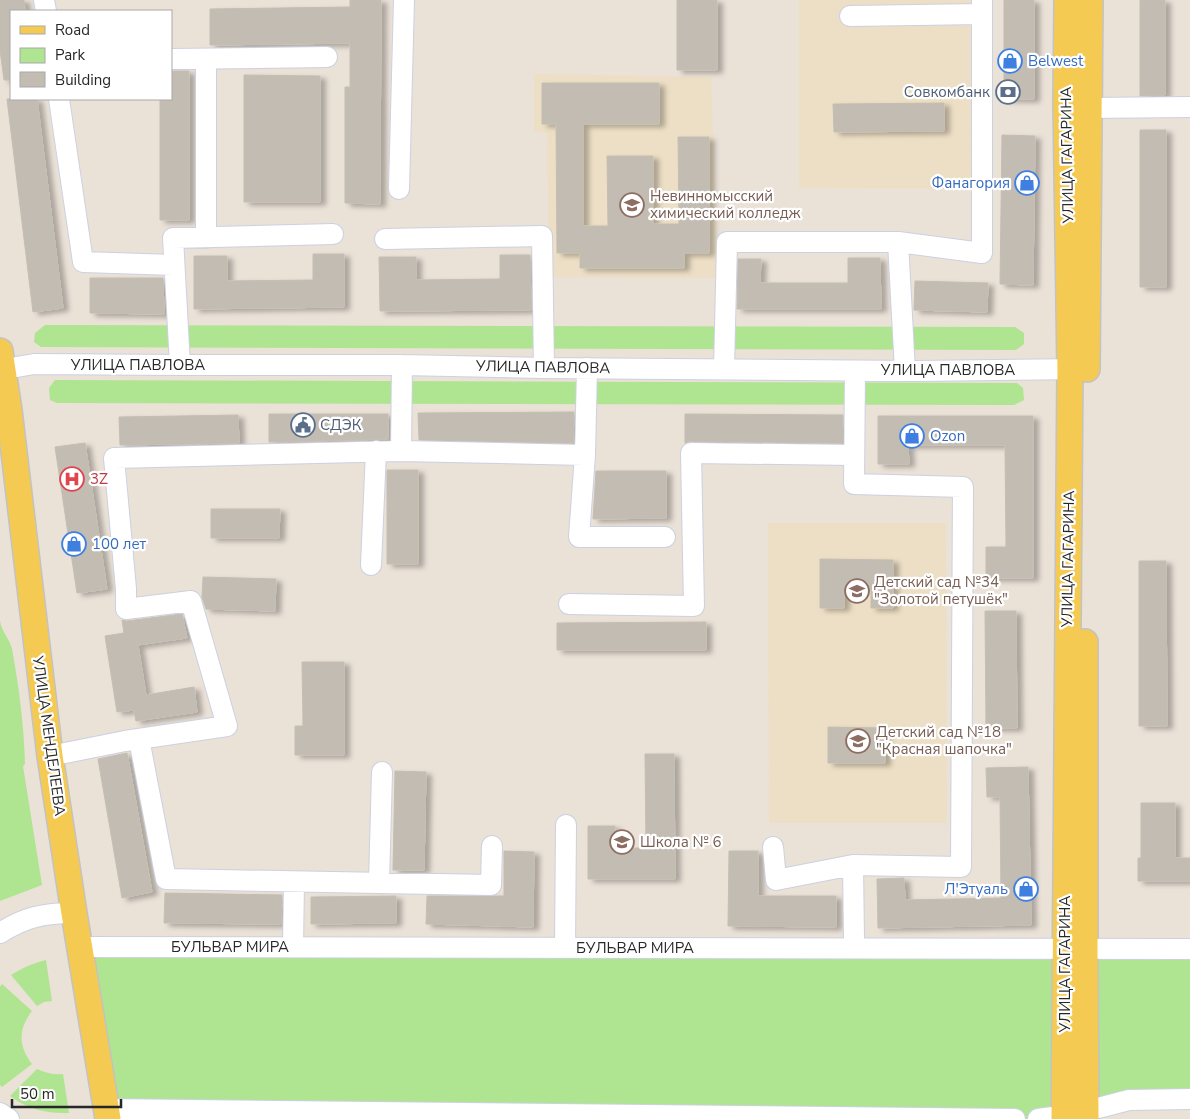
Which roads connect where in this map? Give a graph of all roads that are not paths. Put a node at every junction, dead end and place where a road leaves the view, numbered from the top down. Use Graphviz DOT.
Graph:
graph roads {
  1 [pos="404,0"];
  2 [pos="1067,0"];
  3 [pos="1090,0"];
  4 [pos="982,7"];
  5 [pos="850,16"];
  6 [pos="327,57"];
  7 [pos="172,59"];
  8 [pos="206,59"];
  9 [pos="59,100"];
  10 [pos="1089,108"];
  11 [pos="1190,108"];
  12 [pos="399,189"];
  13 [pos="333,234"];
  14 [pos="206,238"];
  15 [pos="385,238"];
  16 [pos="898,242"];
  17 [pos="174,265"];
  18 [pos="1,364"];
  19 [pos="180,365"];
  20 [pos="402,365"];
  21 [pos="544,368"];
  22 [pos="587,368"];
  23 [pos="724,369"];
  24 [pos="1078,369"];
  25 [pos="855,370"];
  26 [pos="905,371"];
  27 [pos="376,451"];
  28 [pos="401,451"];
  29 [pos="585,455"];
  30 [pos="854,456"];
  31 [pos="665,537"];
  32 [pos="371,565"];
  33 [pos="569,604"];
  34 [pos="139,739"];
  35 [pos="50,756"];
  36 [pos="382,772"];
  37 [pos="566,825"];
  38 [pos="492,846"];
  39 [pos="773,847"];
  40 [pos="853,865"];
  41 [pos="294,882"];
  42 [pos="379,883"];
  43 [pos="74,913"];
  44 [pos="0,933"];
  45 [pos="80,947"];
  46 [pos="293,947"];
  47 [pos="565,948"];
  48 [pos="853,948"];
  49 [pos="1075,949"];
  50 [pos="1190,949"];
  51 [pos="1190,1100"];
  52 [pos="0,1113"];
  53 [pos="107,1114"];
  54 [pos="354,1116"];
  55 [pos="1075,1116"];
  56 [pos="729,1118"];
  57 [pos="9,1119"];
  58 [pos="1015,1119"];
  59 [pos="1038,1119"];
  1 -- 12 [label="street"];
  2 -- 24 [label="main road, УЛИЦА ГАГАРИНА"];
  3 -- 10 [label="main road, УЛИЦА ГАГАРИНА"];
  4 -- 5 [label="street"];
  4 -- 16 [label="street"];
  6 -- 8 [label="street"];
  7 -- 8 [label="street"];
  8 -- 14 [label="street"];
  9 -- 17 [label="street"];
  10 -- 11 [label="street"];
  10 -- 24 [label="main road, УЛИЦА ГАГАРИНА"];
  13 -- 14 [label="street"];
  14 -- 17 [label="street"];
  15 -- 21 [label="street"];
  16 -- 23 [label="street"];
  16 -- 26 [label="street"];
  17 -- 19 [label="street"];
  18 -- 19 [label="street, УЛИЦА ПАВЛОВА"];
  18 -- 35 [label="main road, УЛИЦА МЕНДЕЛЕЕВА"];
  19 -- 20 [label="street, УЛИЦА ПАВЛОВА"];
  20 -- 21 [label="street, УЛИЦА ПАВЛОВА"];
  20 -- 28 [label="street"];
  21 -- 22 [label="street, УЛИЦА ПАВЛОВА"];
  22 -- 23 [label="street, УЛИЦА ПАВЛОВА"];
  22 -- 29 [label="street"];
  23 -- 25 [label="street, УЛИЦА ПАВЛОВА"];
  24 -- 26 [label="street, УЛИЦА ПАВЛОВА"];
  24 -- 49 [label="main road, УЛИЦА ГАГАРИНА"];
  25 -- 26 [label="street, УЛИЦА ПАВЛОВА"];
  25 -- 30 [label="street"];
  27 -- 28 [label="street"];
  27 -- 32 [label="street"];
  27 -- 34 [label="street"];
  28 -- 29 [label="street"];
  29 -- 31 [label="street"];
  30 -- 33 [label="street"];
  30 -- 40 [label="street"];
  34 -- 35 [label="street"];
  34 -- 41 [label="street"];
  35 -- 43 [label="main road, УЛИЦА МЕНДЕЛЕЕВА"];
  36 -- 42 [label="street"];
  37 -- 47 [label="street"];
  38 -- 42 [label="street"];
  39 -- 40 [label="street"];
  40 -- 48 [label="street"];
  41 -- 42 [label="street"];
  41 -- 46 [label="street"];
  43 -- 44 [label="street"];
  43 -- 45 [label="main road, УЛИЦА МЕНДЕЛЕЕВА"];
  45 -- 46 [label="street, БУЛЬВАР МИРА"];
  45 -- 53 [label="main road, УЛИЦА МЕНДЕЛЕЕВА"];
  46 -- 47 [label="street, БУЛЬВАР МИРА"];
  47 -- 48 [label="street, БУЛЬВАР МИРА"];
  48 -- 49 [label="street, БУЛЬВАР МИРА"];
  49 -- 50 [label="street, БУЛЬВАР МИРА"];
  49 -- 55 [label="main road, УЛИЦА ГАГАРИНА"];
  51 -- 55 [label="street"];
  52 -- 57 [label="street"];
  53 -- 54 [label="street"];
  54 -- 56 [label="street"];
  55 -- 59 [label="street"];
  56 -- 58 [label="street"];
}
